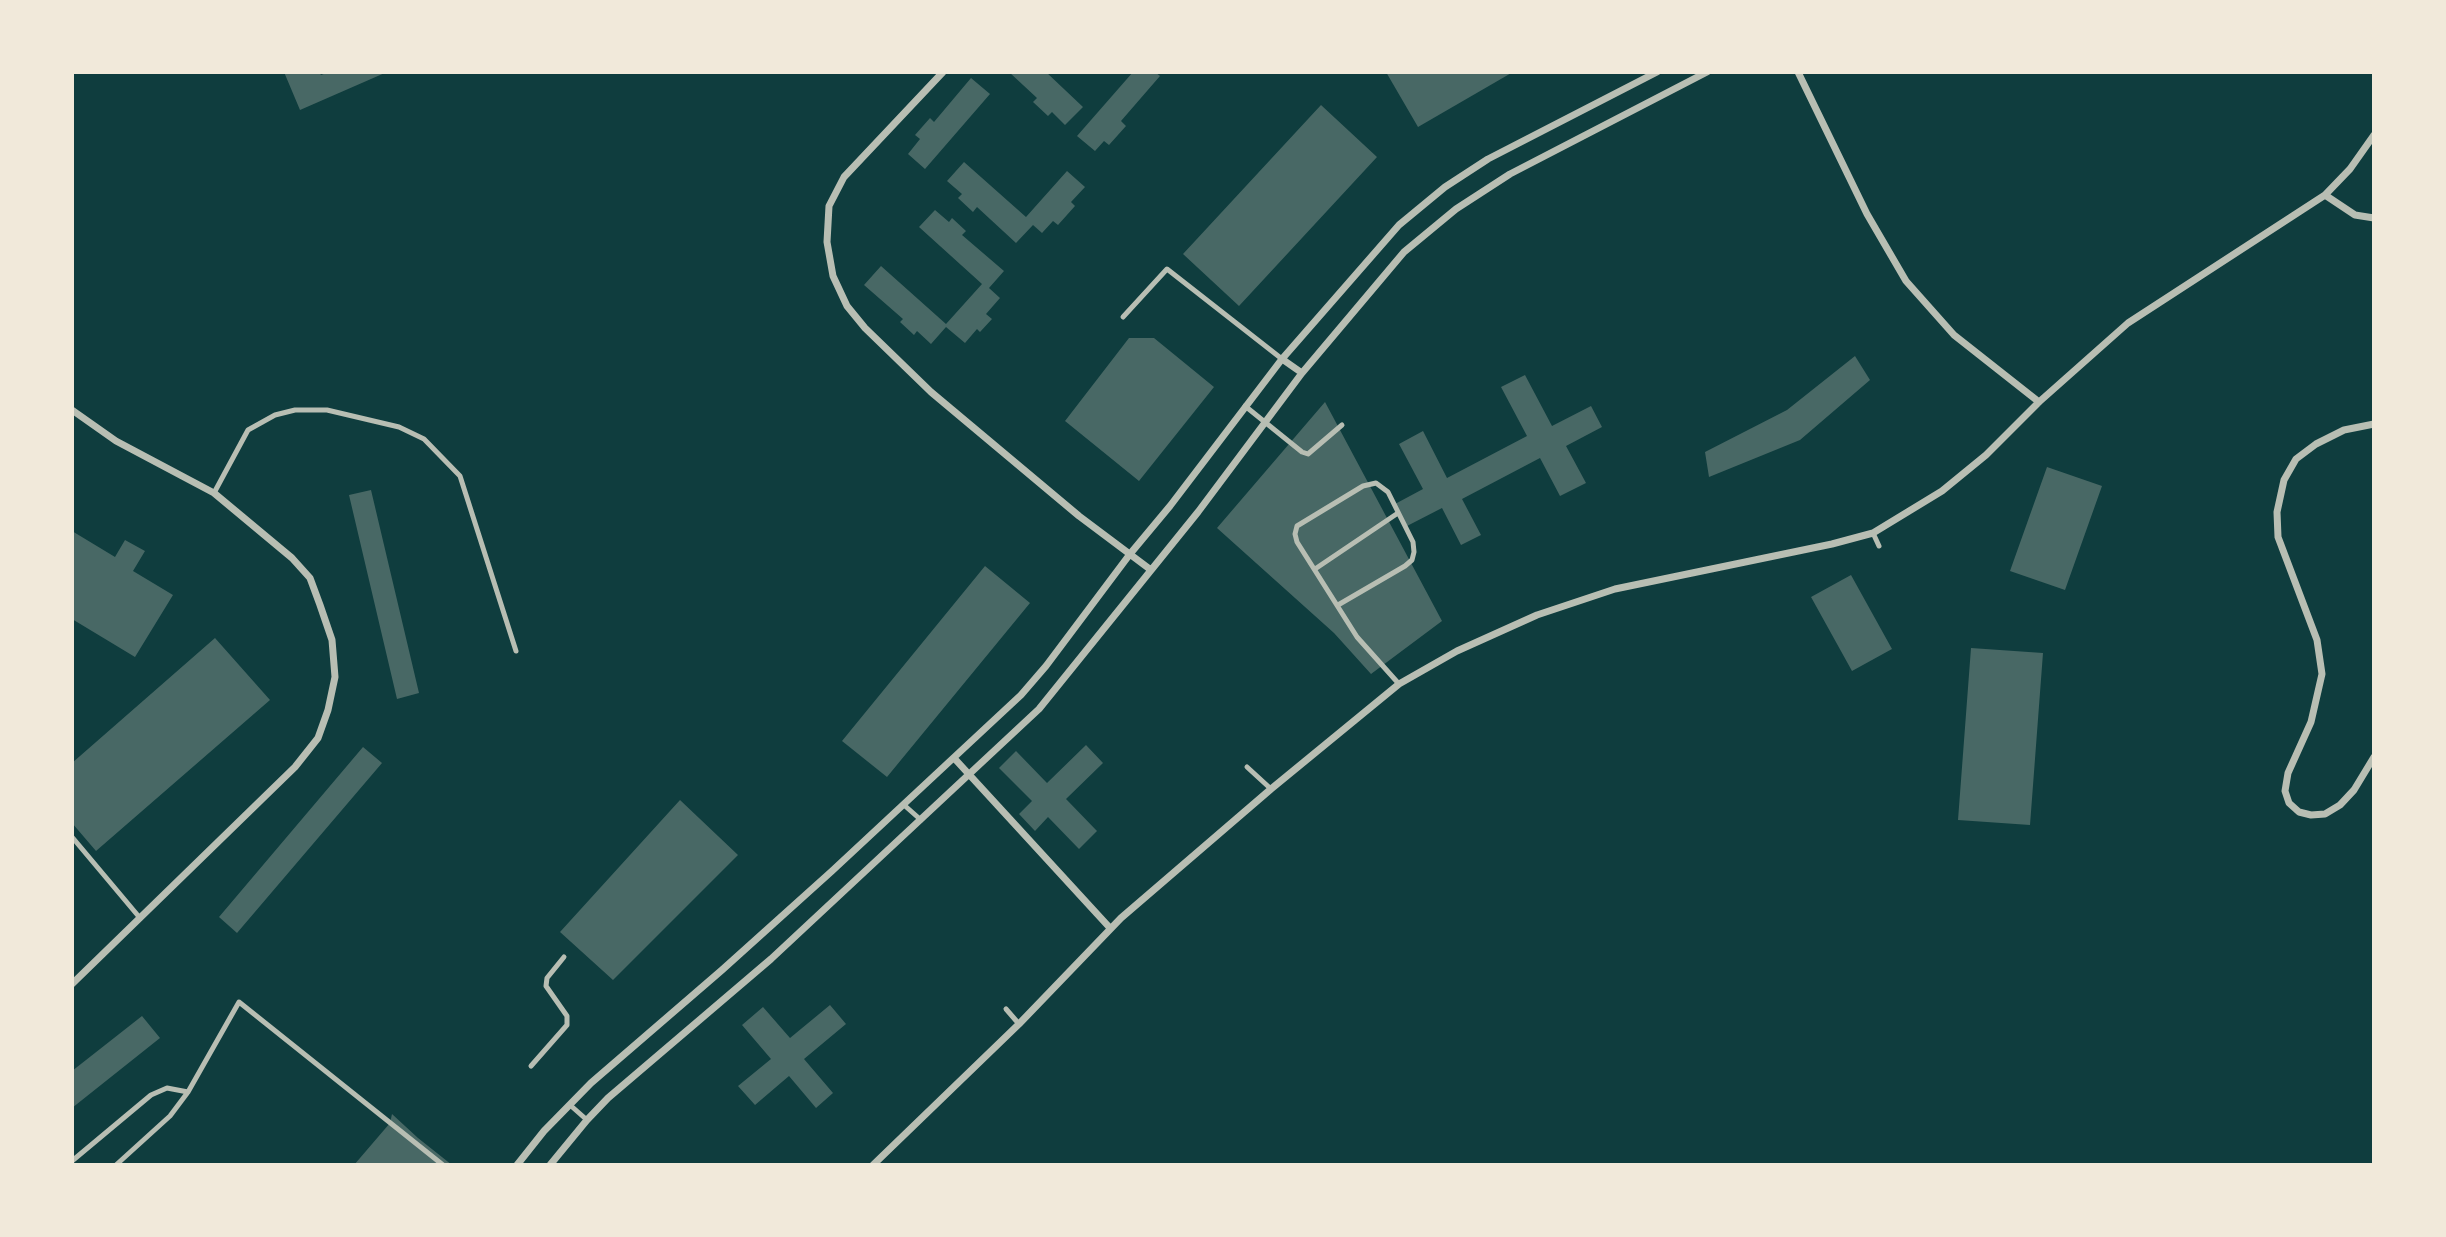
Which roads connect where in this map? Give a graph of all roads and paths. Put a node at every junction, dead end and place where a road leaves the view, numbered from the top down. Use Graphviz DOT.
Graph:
graph roads {
  1 [pos="943,72"];
  2 [pos="1657,72"];
  3 [pos="1707,72"];
  4 [pos="1798,72"];
  5 [pos="2374,135"];
  6 [pos="2325,195"];
  7 [pos="2374,218"];
  8 [pos="1123,317"];
  9 [pos="1282,359"];
  10 [pos="1302,373"];
  11 [pos="2039,402"];
  12 [pos="1245,406"];
  13 [pos="72,410"];
  14 [pos="1264,421"];
  15 [pos="2374,424"];
  16 [pos="1342,425"];
  17 [pos="214,493"];
  18 [pos="1398,513"];
  19 [pos="1872,533"];
  20 [pos="1879,546"];
  21 [pos="1130,554"];
  22 [pos="1315,569"];
  23 [pos="1151,570"];
  24 [pos="1338,605"];
  25 [pos="516,651"];
  26 [pos="1399,684"];
  27 [pos="2374,757"];
  28 [pos="954,758"];
  29 [pos="1247,767"];
  30 [pos="969,775"];
  31 [pos="1271,789"];
  32 [pos="904,805"];
  33 [pos="921,820"];
  34 [pos="72,837"];
  35 [pos="140,918"];
  36 [pos="1111,928"];
  37 [pos="564,957"];
  38 [pos="72,984"];
  39 [pos="1006,1009"];
  40 [pos="1019,1024"];
  41 [pos="531,1066"];
  42 [pos="188,1092"];
  43 [pos="570,1105"];
  44 [pos="587,1119"];
  45 [pos="72,1161"];
  46 [pos="116,1165"];
  47 [pos="443,1165"];
  48 [pos="517,1165"];
  49 [pos="550,1165"];
  50 [pos="873,1165"];
  1 -- 21 [label="street"];
  2 -- 9 [label="street"];
  3 -- 10 [label="street"];
  4 -- 11 [label="street"];
  5 -- 6 [label="street"];
  6 -- 7 [label="street"];
  6 -- 11 [label="street"];
  8 -- 9 [label="lane"];
  9 -- 10 [label="street"];
  9 -- 12 [label="street"];
  10 -- 14 [label="street"];
  11 -- 19 [label="street"];
  12 -- 14 [label="lane"];
  12 -- 21 [label="street"];
  13 -- 17 [label="street"];
  14 -- 16 [label="lane"];
  14 -- 23 [label="street"];
  15 -- 27 [label="street"];
  17 -- 25 [label="lane"];
  17 -- 35 [label="street"];
  18 -- 22 [label="lane"];
  18 -- 22 [label="lane"];
  18 -- 24 [label="lane"];
  19 -- 20 [label="lane"];
  19 -- 26 [label="street"];
  21 -- 23 [label="street"];
  21 -- 28 [label="street"];
  22 -- 24 [label="lane"];
  23 -- 30 [label="street"];
  24 -- 26 [label="lane"];
  26 -- 31 [label="street"];
  28 -- 30 [label="street"];
  28 -- 32 [label="street"];
  29 -- 31 [label="lane"];
  30 -- 33 [label="street"];
  30 -- 36 [label="street"];
  31 -- 36 [label="street"];
  32 -- 33 [label="lane"];
  32 -- 43 [label="street"];
  33 -- 44 [label="street"];
  34 -- 35 [label="lane"];
  35 -- 38 [label="street"];
  36 -- 40 [label="street"];
  37 -- 41 [label="lane"];
  39 -- 40 [label="lane"];
  40 -- 50 [label="street"];
  42 -- 45 [label="lane"];
  42 -- 46 [label="lane"];
  42 -- 47 [label="lane"];
  43 -- 44 [label="lane"];
  43 -- 48 [label="street"];
  44 -- 49 [label="street"];
}
